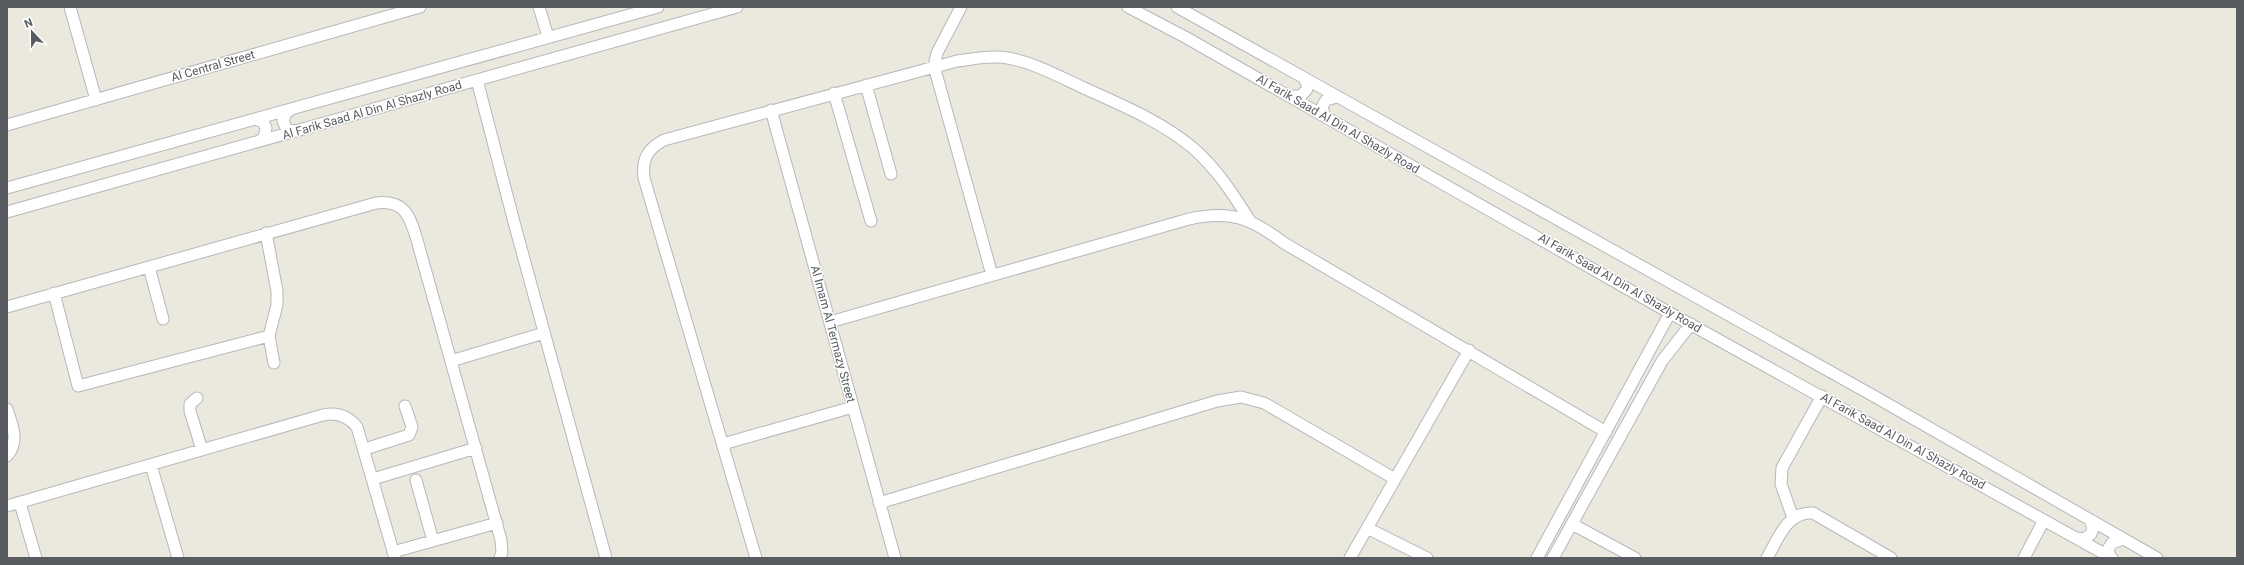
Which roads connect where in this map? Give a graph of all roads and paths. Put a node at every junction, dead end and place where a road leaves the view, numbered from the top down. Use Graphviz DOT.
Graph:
graph roads {
  1 [pos="70,7"];
  2 [pos="420,7"];
  3 [pos="539,7"];
  4 [pos="658,7"];
  5 [pos="737,7"];
  6 [pos="961,7"];
  7 [pos="1128,7"];
  8 [pos="1177,7"];
  9 [pos="548,37"];
  10 [pos="934,66"];
  11 [pos="1304,78"];
  12 [pos="477,80"];
  13 [pos="866,85"];
  14 [pos="834,93"];
  15 [pos="1289,96"];
  16 [pos="1337,97"];
  17 [pos="96,100"];
  18 [pos="294,108"];
  19 [pos="771,110"];
  20 [pos="1325,117"];
  21 [pos="255,118"];
  22 [pos="7,125"];
  23 [pos="298,130"];
  24 [pos="257,142"];
  25 [pos="891,174"];
  26 [pos="7,188"];
  27 [pos="7,212"];
  28 [pos="871,221"];
  29 [pos="1250,221"];
  30 [pos="266,233"];
  31 [pos="149,267"];
  32 [pos="992,275"];
  33 [pos="54,293"];
  34 [pos="7,306"];
  35 [pos="1670,314"];
  36 [pos="163,319"];
  37 [pos="830,322"];
  38 [pos="1691,324"];
  39 [pos="544,333"];
  40 [pos="269,336"];
  41 [pos="1469,350"];
  42 [pos="1648,354"];
  43 [pos="451,360"];
  44 [pos="1662,361"];
  45 [pos="274,363"];
  46 [pos="1822,396"];
  47 [pos="197,398"];
  48 [pos="405,406"];
  49 [pos="853,407"];
  50 [pos="7,408"];
  51 [pos="1606,432"];
  52 [pos="723,444"];
  53 [pos="476,448"];
  54 [pos="364,449"];
  55 [pos="202,450"];
  56 [pos="7,456"];
  57 [pos="152,465"];
  58 [pos="1583,475"];
  59 [pos="373,479"];
  60 [pos="1395,479"];
  61 [pos="416,480"];
  62 [pos="1596,482"];
  63 [pos="20,503"];
  64 [pos="879,503"];
  65 [pos="7,506"];
  66 [pos="1792,518"];
  67 [pos="2044,520"];
  68 [pos="2090,520"];
  69 [pos="497,523"];
  70 [pos="1572,524"];
  71 [pos="1367,528"];
  72 [pos="2076,538"];
  73 [pos="2123,539"];
  74 [pos="433,541"];
  75 [pos="394,555"];
  76 [pos="1884,556"];
  77 [pos="36,558"];
  78 [pos="178,558"];
  79 [pos="500,558"];
  80 [pos="606,558"];
  81 [pos="756,558"];
  82 [pos="895,558"];
  83 [pos="1350,558"];
  84 [pos="1427,558"];
  85 [pos="1536,558"];
  86 [pos="1553,558"];
  87 [pos="1635,558"];
  88 [pos="1767,558"];
  89 [pos="2024,558"];
  90 [pos="2111,558"];
  91 [pos="2157,558"];
  1 -- 17 [label="street"];
  2 -- 17 [label="street, Al Central Street"];
  3 -- 9 [label="street"];
  4 -- 9 [label="street, Al Farik Saad Al Din Al Shazly Road"];
  5 -- 12 [label="street, Al Farik Saad Al Din Al Shazly Road"];
  6 -- 10 [label="street"];
  7 -- 15 [label="street, Al Farik Saad Al Din Al Shazly Road"];
  8 -- 11 [label="street, Al Farik Saad Al Din Al Shazly Road"];
  9 -- 18 [label="street, Al Farik Saad Al Din Al Shazly Road"];
  10 -- 13 [label="street"];
  10 -- 29 [label="street"];
  10 -- 32 [label="street"];
  11 -- 15 [label="street"];
  11 -- 16 [label="street, Al Farik Saad Al Din Al Shazly Road"];
  12 -- 23 [label="street, Al Farik Saad Al Din Al Shazly Road"];
  12 -- 39 [label="street"];
  13 -- 14 [label="street"];
  13 -- 25 [label="street"];
  14 -- 19 [label="street"];
  14 -- 28 [label="street"];
  15 -- 20 [label="street, Al Farik Saad Al Din Al Shazly Road"];
  16 -- 20 [label="street"];
  16 -- 68 [label="street, Al Farik Saad Al Din Al Shazly Road"];
  17 -- 22 [label="street, Al Central Street"];
  18 -- 21 [label="street, Al Farik Saad Al Din Al Shazly Road"];
  18 -- 23 [label="street"];
  19 -- 37 [label="street, Al Imam Al Termazy Street"];
  19 -- 52 [label="street"];
  20 -- 35 [label="street, Al Farik Saad Al Din Al Shazly Road"];
  21 -- 24 [label="street"];
  21 -- 26 [label="street, Al Farik Saad Al Din Al Shazly Road"];
  23 -- 24 [label="street, Al Farik Saad Al Din Al Shazly Road"];
  24 -- 27 [label="street, Al Farik Saad Al Din Al Shazly Road"];
  29 -- 32 [label="street"];
  29 -- 41 [label="street"];
  30 -- 31 [label="street"];
  30 -- 40 [label="street"];
  30 -- 43 [label="street"];
  31 -- 33 [label="street"];
  31 -- 36 [label="street"];
  32 -- 37 [label="street"];
  33 -- 34 [label="street"];
  33 -- 40 [label="street"];
  35 -- 38 [label="street, Al Farik Saad Al Din Al Shazly Road"];
  35 -- 42 [label="street"];
  37 -- 49 [label="street, Al Imam Al Termazy Street"];
  38 -- 44 [label="street"];
  38 -- 46 [label="street, Al Farik Saad Al Din Al Shazly Road"];
  39 -- 43 [label="street"];
  39 -- 80 [label="street"];
  40 -- 45 [label="street"];
  41 -- 51 [label="street"];
  41 -- 60 [label="street"];
  42 -- 44 [label="street"];
  42 -- 51 [label="street"];
  43 -- 53 [label="street"];
  44 -- 62 [label="street"];
  46 -- 66 [label="street"];
  46 -- 67 [label="street, Al Farik Saad Al Din Al Shazly Road"];
  47 -- 55 [label="street"];
  48 -- 54 [label="street"];
  49 -- 52 [label="street"];
  49 -- 64 [label="street, Al Imam Al Termazy Street"];
  50 -- 56 [label="street"];
  51 -- 58 [label="street"];
  52 -- 81 [label="street"];
  53 -- 59 [label="street"];
  53 -- 69 [label="street"];
  54 -- 55 [label="street"];
  54 -- 59 [label="street"];
  55 -- 57 [label="street"];
  57 -- 63 [label="street"];
  57 -- 78 [label="street"];
  58 -- 62 [label="street"];
  58 -- 85 [label="street"];
  59 -- 75 [label="street"];
  60 -- 64 [label="street"];
  60 -- 71 [label="street"];
  61 -- 74 [label="street"];
  62 -- 70 [label="street"];
  63 -- 65 [label="street"];
  63 -- 77 [label="street"];
  64 -- 82 [label="street, Al Imam Al Termazy Street"];
  66 -- 76 [label="street"];
  66 -- 88 [label="street"];
  67 -- 72 [label="street, Al Farik Saad Al Din Al Shazly Road"];
  67 -- 89 [label="street"];
  68 -- 72 [label="street"];
  68 -- 73 [label="street, Al Farik Saad Al Din Al Shazly Road"];
  69 -- 74 [label="street"];
  69 -- 79 [label="street"];
  70 -- 86 [label="street"];
  70 -- 87 [label="street"];
  71 -- 83 [label="street"];
  71 -- 84 [label="street"];
  72 -- 90 [label="street, Al Farik Saad Al Din Al Shazly Road"];
  73 -- 90 [label="street"];
  73 -- 91 [label="street, Al Farik Saad Al Din Al Shazly Road"];
  74 -- 75 [label="street"];
}
